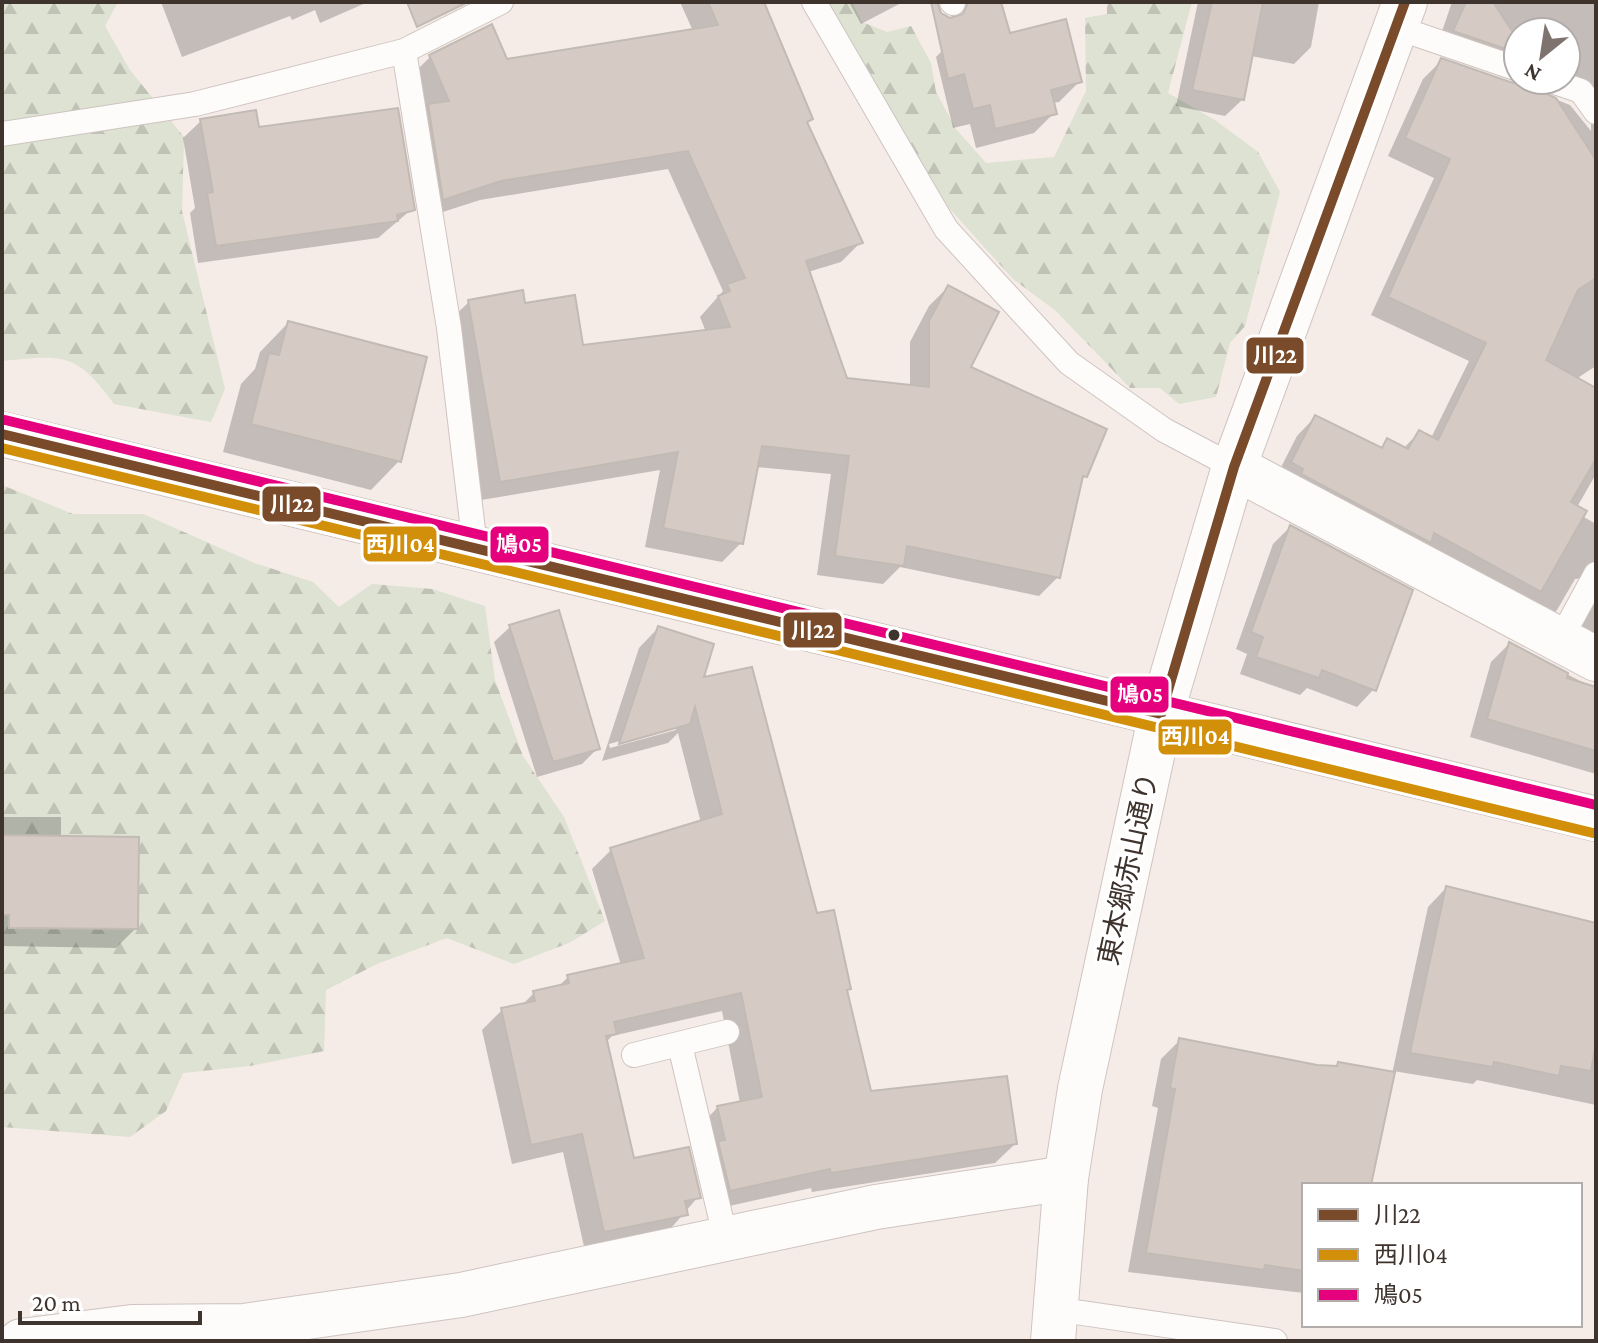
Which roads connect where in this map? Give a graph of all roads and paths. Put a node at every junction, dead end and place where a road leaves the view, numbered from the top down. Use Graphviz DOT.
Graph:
graph roads {
  1 [pos="501,2"];
  2 [pos="814,2"];
  3 [pos="1400,15"];
  4 [pos="404,51"];
  5 [pos="1502,62"];
  6 [pos="1582,92"];
  7 [pos="1596,112"];
  8 [pos="2,134"];
  9 [pos="2,434"];
  10 [pos="1234,467"];
  11 [pos="475,547"];
  12 [pos="1596,574"];
  13 [pos="1578,650"];
  14 [pos="1161,714"];
  15 [pos="1596,819"];
  16 [pos="727,1032"];
  17 [pos="680,1045"];
  18 [pos="634,1055"];
  19 [pos="1066,1178"];
  20 [pos="726,1240"];
  21 [pos="1054,1325"];
  22 [pos="21,1341"];
  23 [pos="1275,1341"];
  1 -- 4 [label="lane"];
  2 -- 10 [label="lane"];
  3 -- 5 [label="lane"];
  3 -- 10 [label="street, 東本郷赤山通り"];
  4 -- 8 [label="lane"];
  4 -- 11 [label="lane"];
  6 -- 7 [label="lane"];
  9 -- 11 [label="street"];
  10 -- 13 [label="street"];
  10 -- 14 [label="street, 東本郷赤山通り"];
  11 -- 14 [label="street"];
  12 -- 13 [label="lane"];
  14 -- 15 [label="street"];
  14 -- 19 [label="street, 東本郷赤山通り"];
  16 -- 17 [label="lane"];
  17 -- 18 [label="lane"];
  17 -- 20 [label="lane"];
  19 -- 20 [label="street"];
  19 -- 21 [label="street, 東本郷赤山通り"];
  20 -- 22 [label="street"];
  21 -- 23 [label="lane"];
}
